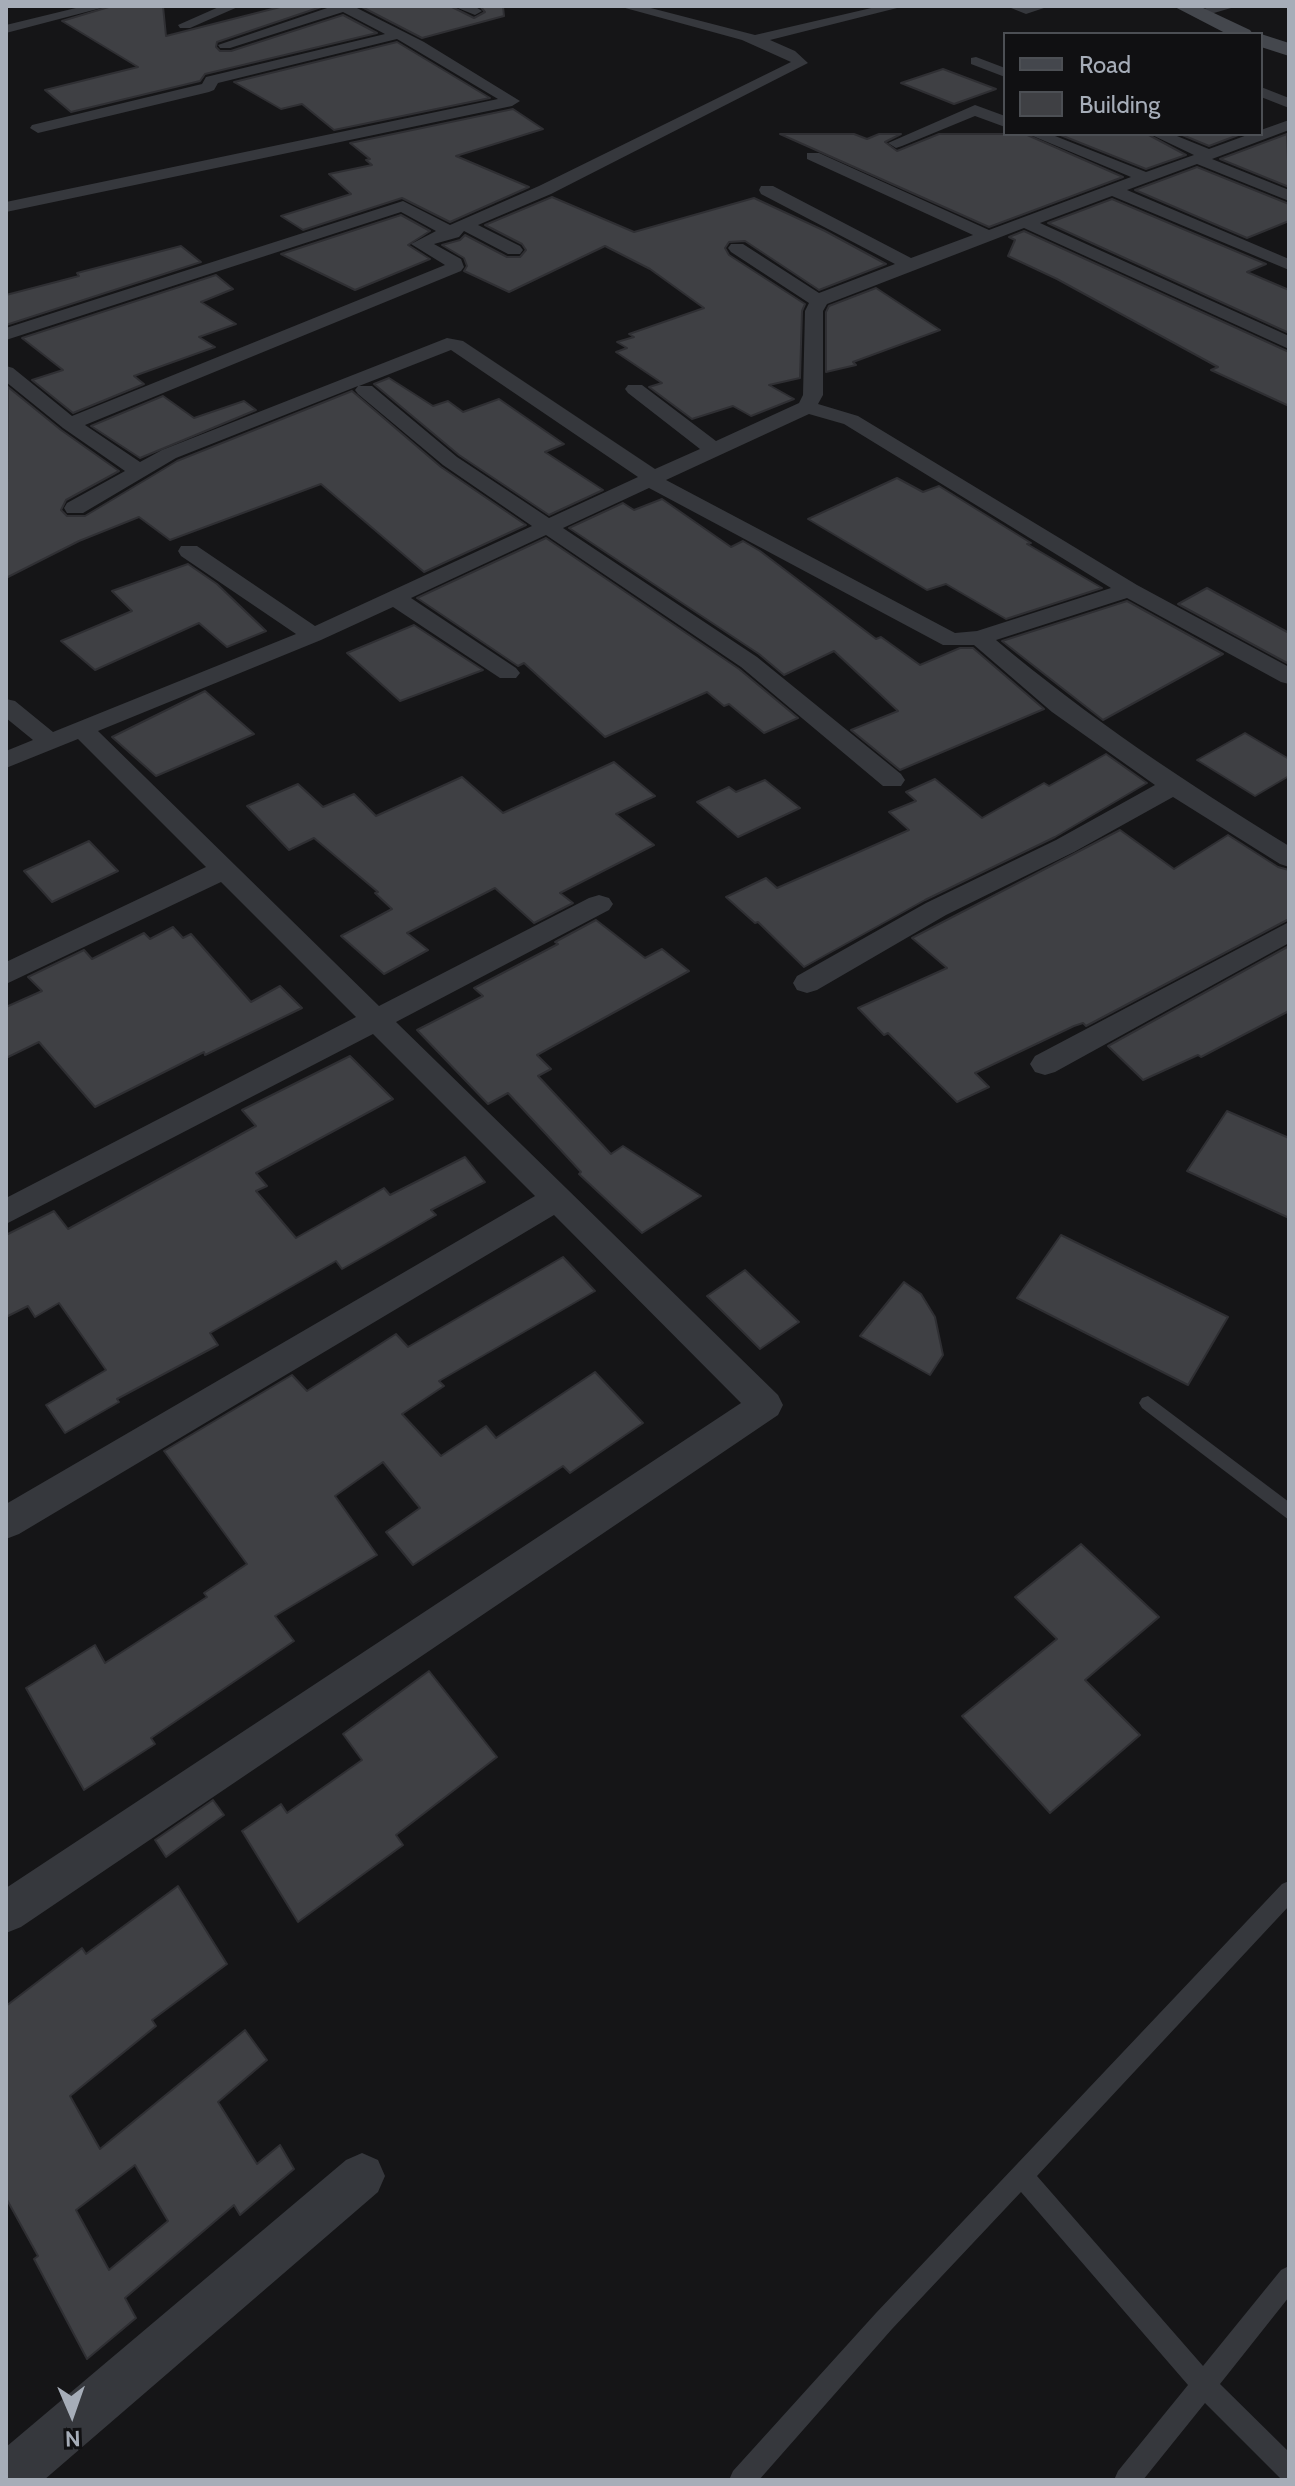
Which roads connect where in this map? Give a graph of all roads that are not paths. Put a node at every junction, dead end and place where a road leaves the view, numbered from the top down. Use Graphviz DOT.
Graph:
graph roads {
  1 [pos="102,6"];
  2 [pos="233,6"];
  3 [pos="460,6"];
  4 [pos="625,6"];
  5 [pos="898,6"];
  6 [pos="1013,6"];
  7 [pos="1043,6"];
  8 [pos="1231,6"];
  9 [pos="343,7"];
  10 [pos="1192,10"];
  11 [pos="475,11"];
  12 [pos="185,25"];
  13 [pos="6,29"];
  14 [pos="1239,32"];
  15 [pos="397,35"];
  16 [pos="753,40"];
  17 [pos="1263,41"];
  18 [pos="225,45"];
  19 [pos="1289,50"];
  20 [pos="976,61"];
  21 [pos="1003,72"];
  22 [pos="1263,93"];
  23 [pos="1289,103"];
  24 [pos="1003,121"];
  25 [pos="38,128"];
  26 [pos="1283,132"];
  27 [pos="1041,136"];
  28 [pos="1162,136"];
  29 [pos="896,143"];
  30 [pos="813,156"];
  31 [pos="1203,157"];
  32 [pos="1147,178"];
  33 [pos="767,190"];
  34 [pos="1112,190"];
  35 [pos="1289,196"];
  36 [pos="6,207"];
  37 [pos="1024,222"];
  38 [pos="459,230"];
  39 [pos="987,235"];
  40 [pos="737,248"];
  41 [pos="514,250"];
  42 [pos="908,264"];
  43 [pos="1289,265"];
  44 [pos="819,301"];
  45 [pos="6,334"];
  46 [pos="1289,343"];
  47 [pos="6,372"];
  48 [pos="635,389"];
  49 [pos="365,390"];
  50 [pos="807,407"];
  51 [pos="70,424"];
  52 [pos="715,450"];
  53 [pos="138,470"];
  54 [pos="652,479"];
  55 [pos="75,508"];
  56 [pos="548,527"];
  57 [pos="189,551"];
  58 [pos="1129,590"];
  59 [pos="395,598"];
  60 [pos="313,635"];
  61 [pos="979,638"];
  62 [pos="508,673"];
  63 [pos="1289,677"];
  64 [pos="6,706"];
  65 [pos="82,729"];
  66 [pos="50,742"];
  67 [pos="6,760"];
  68 [pos="892,780"];
  69 [pos="1173,786"];
  70 [pos="1289,858"];
  71 [pos="225,869"];
  72 [pos="599,904"];
  73 [pos="1289,931"];
  74 [pos="6,974"];
  75 [pos="807,983"];
  76 [pos="378,1020"];
  77 [pos="1045,1064"];
  78 [pos="558,1198"];
  79 [pos="6,1212"];
  80 [pos="1148,1403"];
  81 [pos="1289,1512"];
  82 [pos="6,1523"];
  83 [pos="1289,1891"];
  84 [pos="6,1912"];
  85 [pos="1021,2175"];
  86 [pos="362,2176"];
  87 [pos="1289,2278"];
  88 [pos="1205,2386"];
  89 [pos="1289,2469"];
  90 [pos="6,2480"];
  91 [pos="742,2480"];
  92 [pos="1127,2480"];
  1 -- 13 [label="street"];
  2 -- 12 [label="street"];
  3 -- 11 [label="street"];
  4 -- 16 [label="street"];
  5 -- 16 [label="street"];
  6 -- 7 [label="street"];
  8 -- 10 [label="street"];
  9 -- 15 [label="street"];
  9 -- 18 [label="street"];
  10 -- 14 [label="street"];
  15 -- 25 [label="street"];
  15 -- 36 [label="street"];
  16 -- 38 [label="street"];
  17 -- 19 [label="street"];
  20 -- 21 [label="street"];
  22 -- 23 [label="street"];
  24 -- 29 [label="street"];
  26 -- 31 [label="street"];
  27 -- 32 [label="street"];
  28 -- 31 [label="street"];
  30 -- 39 [label="street"];
  31 -- 32 [label="street"];
  31 -- 35 [label="street"];
  32 -- 34 [label="street"];
  33 -- 42 [label="street"];
  34 -- 37 [label="street"];
  34 -- 43 [label="street"];
  37 -- 39 [label="street"];
  37 -- 46 [label="street"];
  38 -- 41 [label="street"];
  38 -- 45 [label="street"];
  38 -- 51 [label="street"];
  39 -- 42 [label="street"];
  40 -- 44 [label="street"];
  42 -- 44 [label="street"];
  44 -- 50 [label="street"];
  47 -- 51 [label="street"];
  48 -- 52 [label="street"];
  49 -- 56 [label="street"];
  50 -- 52 [label="street"];
  50 -- 58 [label="street"];
  51 -- 53 [label="street"];
  52 -- 54 [label="street"];
  53 -- 54 [label="street"];
  53 -- 55 [label="street"];
  54 -- 56 [label="street"];
  54 -- 61 [label="street"];
  56 -- 59 [label="street"];
  56 -- 68 [label="street"];
  57 -- 60 [label="street"];
  58 -- 61 [label="street"];
  58 -- 63 [label="street"];
  59 -- 60 [label="street"];
  59 -- 62 [label="street"];
  60 -- 65 [label="street"];
  61 -- 69 [label="street"];
  64 -- 66 [label="street"];
  65 -- 66 [label="street"];
  65 -- 71 [label="street"];
  66 -- 67 [label="street"];
  69 -- 70 [label="street"];
  69 -- 75 [label="street"];
  71 -- 74 [label="street"];
  71 -- 76 [label="street"];
  72 -- 76 [label="street"];
  73 -- 77 [label="street"];
  76 -- 78 [label="street"];
  76 -- 79 [label="street"];
  78 -- 82 [label="street"];
  78 -- 84 [label="street"];
  80 -- 81 [label="lane"];
  83 -- 85 [label="lane"];
  85 -- 88 [label="lane"];
  85 -- 91 [label="lane"];
  86 -- 90 [label="street"];
  87 -- 88 [label="lane"];
  88 -- 89 [label="lane"];
  88 -- 92 [label="lane"];
}
